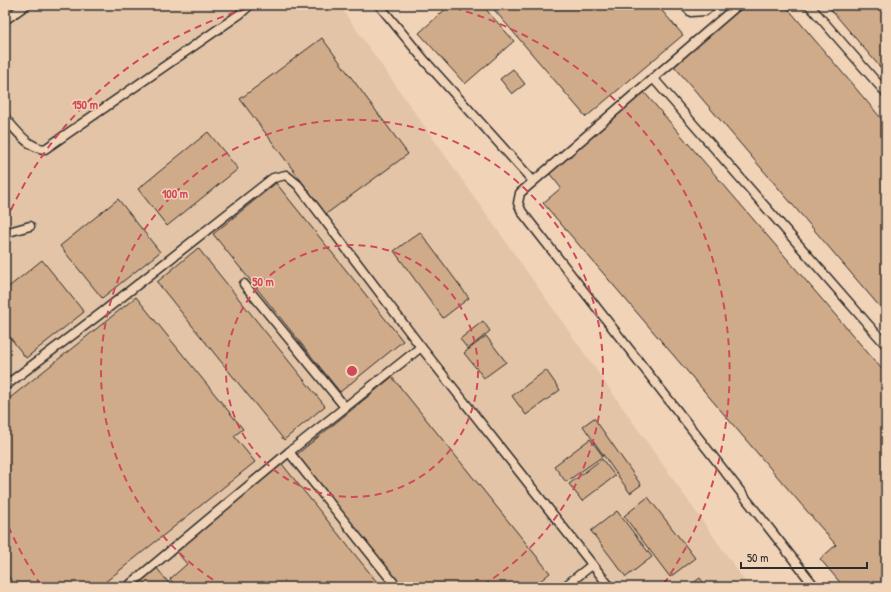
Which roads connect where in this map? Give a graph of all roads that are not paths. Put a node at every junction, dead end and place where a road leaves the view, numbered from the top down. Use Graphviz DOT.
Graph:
graph roads {
  1 [pos="26,5"];
  2 [pos="250,5"];
  3 [pos="379,5"];
  4 [pos="684,5"];
  5 [pos="712,5"];
  6 [pos="738,5"];
  7 [pos="809,5"];
  8 [pos="5,20"];
  9 [pos="652,78"];
  10 [pos="886,94"];
  11 [pos="5,118"];
  12 [pos="533,181"];
  13 [pos="30,226"];
  14 [pos="5,233"];
  15 [pos="244,284"];
  16 [pos="886,345"];
  17 [pos="421,347"];
  18 [pos="5,386"];
  19 [pos="345,407"];
  20 [pos="289,452"];
  21 [pos="592,565"];
  22 [pos="127,587"];
  23 [pos="397,587"];
  24 [pos="564,587"];
  25 [pos="610,587"];
  26 [pos="815,587"];
  1 -- 8 [label="lane"];
  2 -- 11 [label="lane"];
  3 -- 12 [label="lane"];
  4 -- 5 [label="lane"];
  6 -- 9 [label="lane"];
  7 -- 10 [label="lane"];
  9 -- 12 [label="lane"];
  9 -- 16 [label="lane"];
  12 -- 26 [label="lane"];
  13 -- 14 [label="lane"];
  15 -- 19 [label="lane"];
  17 -- 18 [label="lane"];
  17 -- 19 [label="lane"];
  17 -- 21 [label="lane"];
  19 -- 20 [label="lane"];
  20 -- 22 [label="lane"];
  20 -- 23 [label="lane"];
  21 -- 24 [label="lane"];
  21 -- 25 [label="lane"];
}
